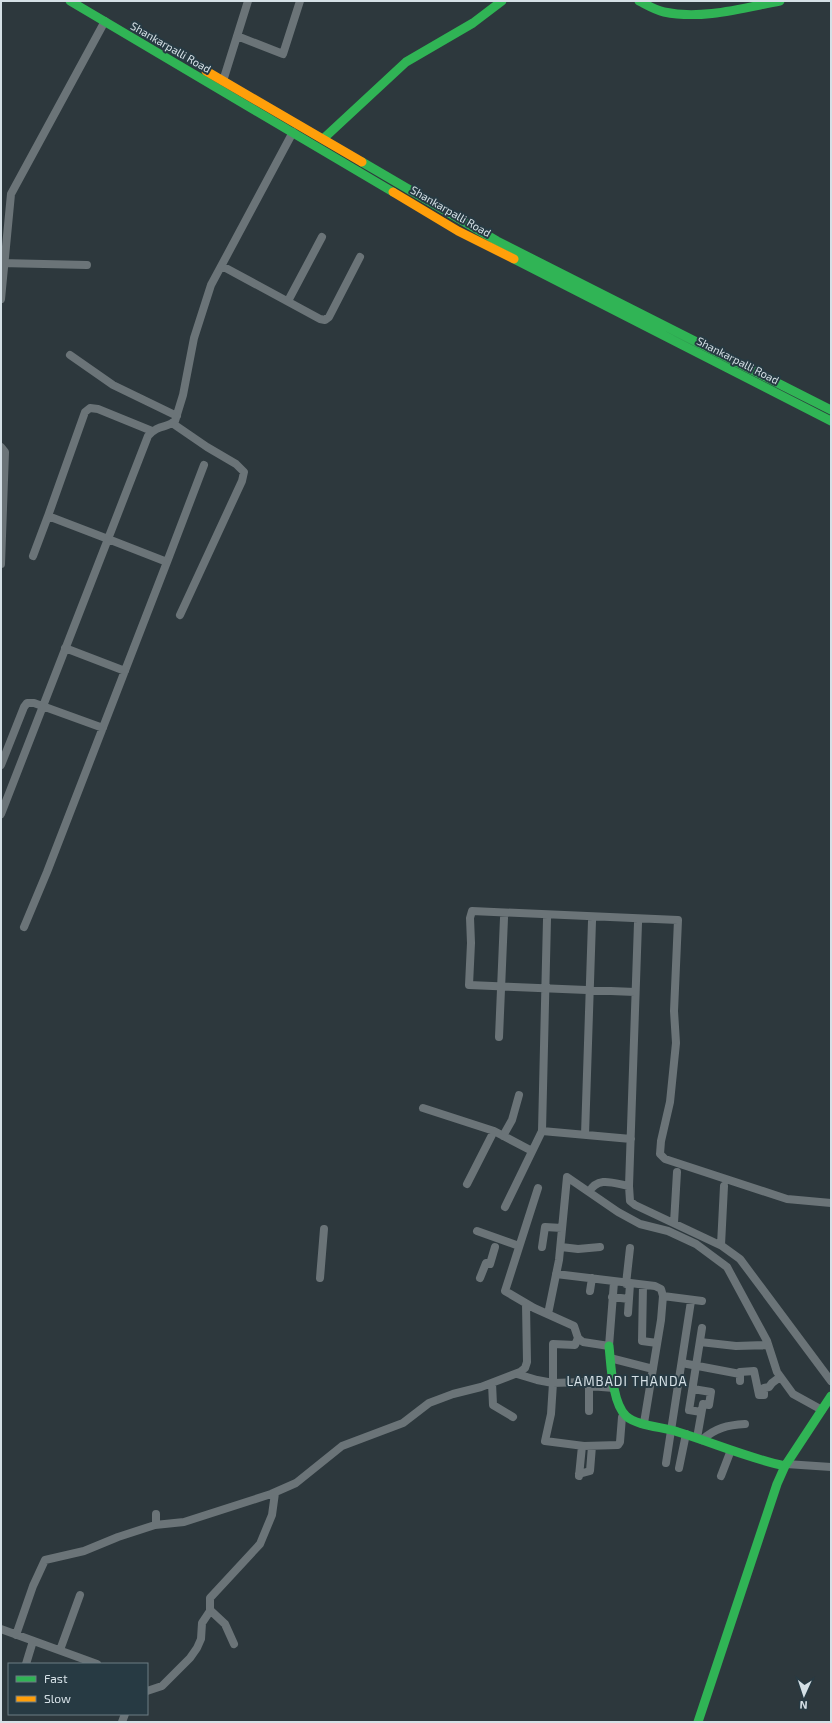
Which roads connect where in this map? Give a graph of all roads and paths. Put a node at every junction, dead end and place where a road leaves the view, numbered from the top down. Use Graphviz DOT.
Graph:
graph roads {
  1 [pos="70,1"];
  2 [pos="84,1"];
  3 [pos="248,1"];
  4 [pos="300,1"];
  5 [pos="502,1"];
  6 [pos="639,1"];
  7 [pos="780,1"];
  8 [pos="104,21"];
  9 [pos="237,36"];
  10 [pos="223,81"];
  11 [pos="293,132"];
  12 [pos="323,139"];
  13 [pos="322,237"];
  14 [pos="360,257"];
  15 [pos="3,263"];
  16 [pos="87,265"];
  17 [pos="222,266"];
  18 [pos="1,299"];
  19 [pos="288,301"];
  20 [pos="70,355"];
  21 [pos="831,410"];
  22 [pos="175,420"];
  23 [pos="831,421"];
  24 [pos="152,432"];
  25 [pos="1,447"];
  26 [pos="204,465"];
  27 [pos="48,516"];
  28 [pos="108,539"];
  29 [pos="33,556"];
  30 [pos="167,562"];
  31 [pos="1,564"];
  32 [pos="180,615"];
  33 [pos="65,648"];
  34 [pos="125,670"];
  35 [pos="42,706"];
  36 [pos="102,728"];
  37 [pos="1,765"];
  38 [pos="1,814"];
  39 [pos="504,918"];
  40 [pos="548,919"];
  41 [pos="592,921"];
  42 [pos="638,923"];
  43 [pos="24,927"];
  44 [pos="501,986"];
  45 [pos="546,988"];
  46 [pos="590,990"];
  47 [pos="636,992"];
  48 [pos="499,1037"];
  49 [pos="519,1095"];
  50 [pos="423,1108"];
  51 [pos="494,1131"];
  52 [pos="542,1131"];
  53 [pos="585,1135"];
  54 [pos="503,1136"];
  55 [pos="631,1139"];
  56 [pos="532,1151"];
  57 [pos="677,1172"];
  58 [pos="467,1184"];
  59 [pos="629,1186"];
  60 [pos="724,1186"];
  61 [pos="538,1188"];
  62 [pos="588,1192"];
  63 [pos="831,1203"];
  64 [pos="505,1207"];
  65 [pos="674,1223"];
  66 [pos="562,1228"];
  67 [pos="324,1230"];
  68 [pos="477,1231"];
  69 [pos="720,1245"];
  70 [pos="519,1246"];
  71 [pos="495,1247"];
  72 [pos="542,1247"];
  73 [pos="561,1247"];
  74 [pos="600,1247"];
  75 [pos="630,1248"];
  76 [pos="556,1274"];
  77 [pos="320,1278"];
  78 [pos="480,1278"];
  79 [pos="592,1278"];
  80 [pos="614,1282"];
  81 [pos="628,1284"];
  82 [pos="643,1285"];
  83 [pos="590,1291"];
  84 [pos="663,1296"];
  85 [pos="612,1297"];
  86 [pos="629,1299"];
  87 [pos="690,1301"];
  88 [pos="702,1301"];
  89 [pos="526,1304"];
  90 [pos="628,1312"];
  91 [pos="548,1314"];
  92 [pos="702,1328"];
  93 [pos="578,1338"];
  94 [pos="700,1342"];
  95 [pos="657,1343"];
  96 [pos="768,1345"];
  97 [pos="609,1346"];
  98 [pos="610,1358"];
  99 [pos="682,1363"];
  100 [pos="696,1366"];
  101 [pos="653,1369"];
  102 [pos="517,1374"];
  103 [pos="780,1377"];
  104 [pos="831,1381"];
  105 [pos="492,1383"];
  106 [pos="553,1383"];
  107 [pos="589,1386"];
  108 [pos="614,1388"];
  109 [pos="692,1389"];
  110 [pos="831,1396"];
  111 [pos="822,1410"];
  112 [pos="589,1411"];
  113 [pos="702,1412"];
  114 [pos="513,1416"];
  115 [pos="625,1416"];
  116 [pos="644,1423"];
  117 [pos="745,1424"];
  118 [pos="670,1429"];
  119 [pos="686,1434"];
  120 [pos="699,1439"];
  121 [pos="582,1446"];
  122 [pos="592,1446"];
  123 [pos="731,1450"];
  124 [pos="666,1463"];
  125 [pos="786,1464"];
  126 [pos="831,1467"];
  127 [pos="678,1468"];
  128 [pos="721,1476"];
  129 [pos="275,1493"];
  130 [pos="156,1514"];
  131 [pos="156,1524"];
  132 [pos="80,1594"];
  133 [pos="210,1610"];
  134 [pos="1,1629"];
  135 [pos="16,1635"];
  136 [pos="33,1641"];
  137 [pos="234,1644"];
  138 [pos="60,1650"];
  139 [pos="26,1663"];
  140 [pos="94,1663"];
  141 [pos="148,1691"];
  142 [pos="698,1722"];
  1 -- 8 [label="main road, Shankarpalli Road"];
  2 -- 10 [label="main road, Shankarpalli Road"];
  3 -- 9 [label="street"];
  4 -- 9 [label="street"];
  5 -- 12 [label="main road"];
  6 -- 7 [label="main road"];
  8 -- 11 [label="main road, Shankarpalli Road"];
  8 -- 15 [label="street"];
  9 -- 10 [label="street"];
  10 -- 12 [label="main road, Shankarpalli Road"];
  11 -- 17 [label="street"];
  11 -- 23 [label="main road, Shankarpalli Road"];
  12 -- 21 [label="main road, Shankarpalli Road"];
  13 -- 19 [label="street"];
  14 -- 19 [label="street"];
  15 -- 16 [label="street"];
  15 -- 18 [label="street"];
  17 -- 19 [label="street"];
  17 -- 22 [label="street"];
  20 -- 22 [label="street"];
  22 -- 24 [label="street"];
  22 -- 32 [label="street"];
  24 -- 27 [label="street"];
  24 -- 28 [label="street"];
  25 -- 31 [label="street"];
  26 -- 30 [label="street"];
  27 -- 28 [label="street"];
  27 -- 29 [label="street"];
  28 -- 30 [label="street"];
  28 -- 33 [label="street"];
  30 -- 34 [label="street"];
  33 -- 34 [label="street"];
  33 -- 35 [label="street"];
  34 -- 36 [label="street"];
  35 -- 36 [label="street"];
  35 -- 37 [label="street"];
  35 -- 38 [label="street"];
  36 -- 43 [label="street"];
  39 -- 44 [label="street"];
  40 -- 45 [label="street"];
  41 -- 46 [label="street"];
  42 -- 47 [label="street"];
  44 -- 45 [label="street"];
  44 -- 48 [label="street"];
  44 -- 63 [label="street"];
  45 -- 46 [label="street"];
  45 -- 52 [label="street"];
  46 -- 47 [label="street"];
  46 -- 53 [label="street"];
  47 -- 55 [label="street"];
  49 -- 54 [label="street"];
  50 -- 51 [label="street"];
  51 -- 54 [label="street"];
  51 -- 58 [label="street"];
  52 -- 53 [label="street"];
  52 -- 56 [label="street"];
  53 -- 55 [label="street"];
  54 -- 56 [label="street"];
  55 -- 59 [label="street"];
  56 -- 64 [label="street"];
  57 -- 65 [label="street"];
  59 -- 62 [label="street"];
  59 -- 65 [label="street"];
  60 -- 69 [label="street"];
  61 -- 70 [label="street"];
  62 -- 66 [label="street"];
  62 -- 96 [label="street"];
  65 -- 69 [label="street"];
  66 -- 72 [label="street"];
  66 -- 73 [label="street"];
  67 -- 77 [label="street"];
  68 -- 70 [label="street"];
  69 -- 104 [label="street"];
  70 -- 89 [label="street"];
  71 -- 78 [label="street"];
  73 -- 74 [label="street"];
  73 -- 76 [label="street"];
  75 -- 81 [label="street"];
  76 -- 79 [label="street"];
  76 -- 91 [label="street"];
  79 -- 80 [label="street"];
  79 -- 83 [label="street"];
  80 -- 81 [label="street"];
  80 -- 85 [label="street"];
  81 -- 82 [label="street"];
  81 -- 86 [label="street"];
  82 -- 84 [label="street"];
  82 -- 95 [label="street"];
  84 -- 87 [label="street"];
  84 -- 95 [label="street"];
  85 -- 86 [label="street"];
  85 -- 97 [label="street"];
  86 -- 90 [label="street"];
  87 -- 88 [label="street"];
  87 -- 99 [label="street"];
  89 -- 91 [label="street"];
  89 -- 102 [label="street"];
  91 -- 93 [label="street"];
  92 -- 94 [label="street"];
  93 -- 97 [label="street"];
  93 -- 106 [label="street"];
  94 -- 96 [label="street"];
  94 -- 100 [label="street"];
  95 -- 101 [label="street"];
  96 -- 103 [label="street"];
  97 -- 98 [label="main road"];
  98 -- 101 [label="street"];
  98 -- 108 [label="main road"];
  99 -- 100 [label="street"];
  99 -- 118 [label="street"];
  100 -- 103 [label="street"];
  100 -- 109 [label="street"];
  101 -- 116 [label="street"];
  102 -- 105 [label="street"];
  102 -- 106 [label="street"];
  103 -- 111 [label="street"];
  105 -- 114 [label="street"];
  105 -- 129 [label="street"];
  106 -- 107 [label="street"];
  106 -- 121 [label="street"];
  107 -- 108 [label="street"];
  107 -- 112 [label="street"];
  108 -- 115 [label="main road"];
  109 -- 113 [label="street"];
  109 -- 113 [label="street"];
  110 -- 111 [label="main road"];
  111 -- 125 [label="main road"];
  113 -- 120 [label="street"];
  115 -- 116 [label="main road"];
  115 -- 122 [label="street"];
  116 -- 118 [label="main road"];
  117 -- 120 [label="street"];
  118 -- 119 [label="main road"];
  118 -- 124 [label="street"];
  119 -- 120 [label="main road"];
  119 -- 127 [label="street"];
  120 -- 123 [label="main road"];
  121 -- 122 [label="street"];
  121 -- 122 [label="street"];
  123 -- 125 [label="main road"];
  123 -- 128 [label="street"];
  125 -- 126 [label="street"];
  125 -- 142 [label="main road"];
  129 -- 131 [label="street"];
  129 -- 133 [label="street"];
  130 -- 131 [label="street"];
  131 -- 135 [label="street"];
  132 -- 138 [label="street"];
  133 -- 137 [label="street"];
  133 -- 141 [label="street"];
  134 -- 135 [label="street"];
  135 -- 136 [label="street"];
  136 -- 138 [label="street"];
  136 -- 139 [label="street"];
  138 -- 140 [label="street"];
}
